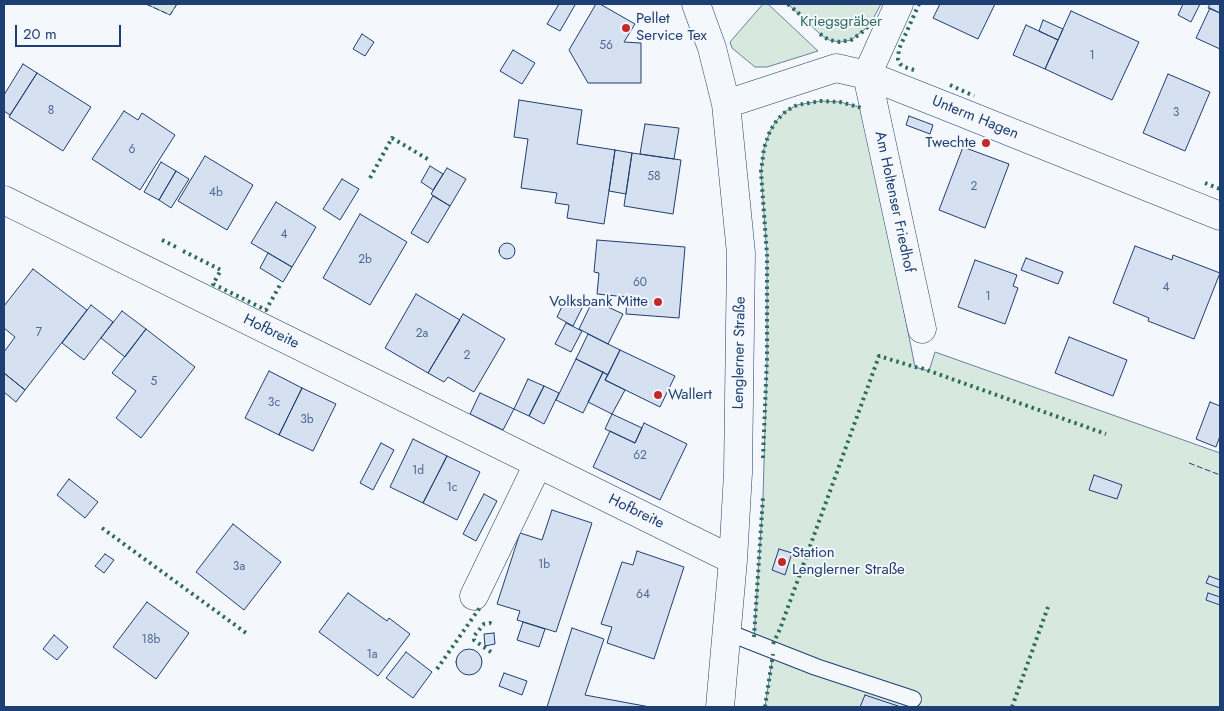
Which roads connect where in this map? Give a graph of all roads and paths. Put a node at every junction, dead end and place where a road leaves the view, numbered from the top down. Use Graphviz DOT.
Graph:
graph roads {
  1 [pos="696,4"];
  2 [pos="899,4"];
  3 [pos="867,76"];
  4 [pos="726,104"];
  5 [pos="4,200"];
  6 [pos="1220,216"];
  7 [pos="922,329"];
  8 [pos="538,464"];
  9 [pos="733,560"];
  10 [pos="474,596"];
  11 [pos="727,632"];
  12 [pos="913,699"];
  13 [pos="720,707"];
  1 -- 4 [label="street, Lenglerner Straße"];
  2 -- 3 [label="street"];
  3 -- 4 [label="street, Unterm Hagen"];
  3 -- 6 [label="street, Unterm Hagen"];
  3 -- 7 [label="street, Am Holtenser Friedhof"];
  4 -- 9 [label="street, Lenglerner Straße"];
  5 -- 8 [label="street, Hofbreite"];
  8 -- 9 [label="street, Hofbreite"];
  8 -- 10 [label="street"];
  9 -- 11 [label="street, Lenglerner Straße"];
  11 -- 12 [label="lane"];
  11 -- 13 [label="street, Lenglerner Straße"];
}
